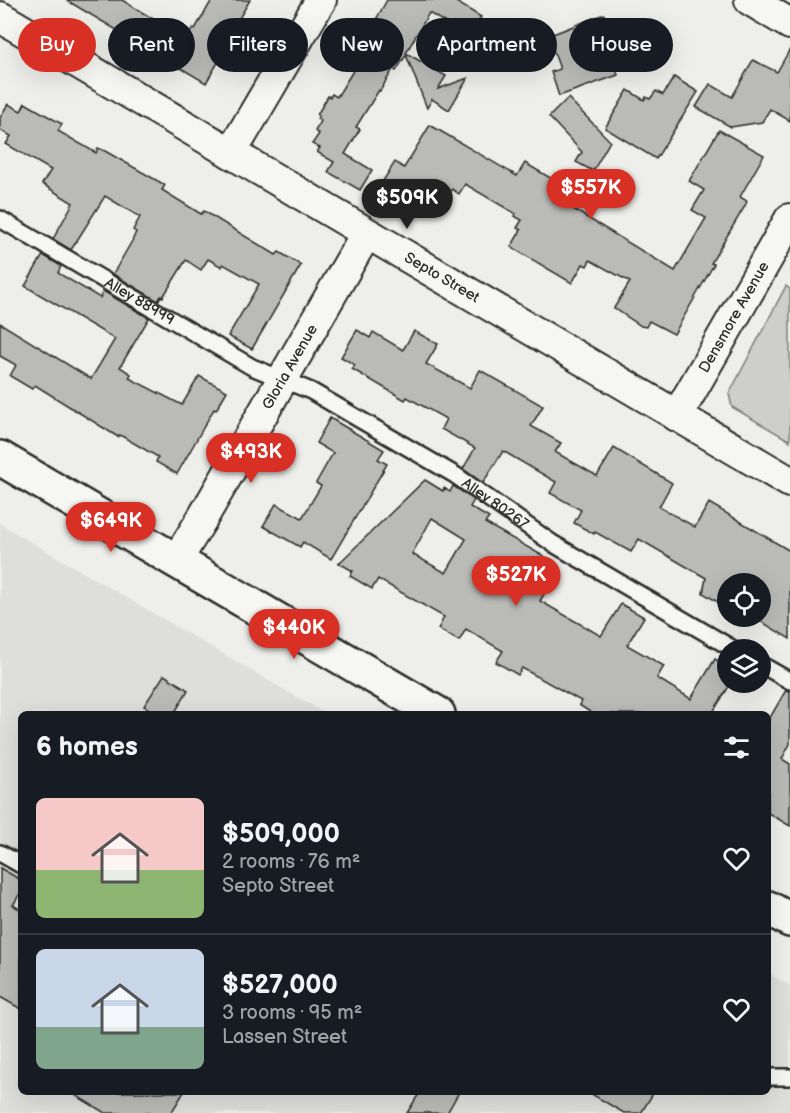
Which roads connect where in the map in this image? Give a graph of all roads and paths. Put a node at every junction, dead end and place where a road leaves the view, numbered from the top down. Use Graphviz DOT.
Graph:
graph roads {
  1 [pos="321,0"];
  2 [pos="750,0"];
  3 [pos="0,17"];
  4 [pos="790,24"];
  5 [pos="231,153"];
  6 [pos="0,219"];
  7 [pos="790,219"];
  8 [pos="366,234"];
  9 [pos="282,381"];
  10 [pos="677,417"];
  11 [pos="0,458"];
  12 [pos="790,482"];
  13 [pos="176,561"];
  14 [pos="717,639"];
  15 [pos="771,670"];
  16 [pos="790,681"];
  17 [pos="433,711"];
  18 [pos="0,853"];
  19 [pos="18,864"];
  20 [pos="771,910"];
  21 [pos="790,920"];
  22 [pos="771,1077"];
  23 [pos="790,1077"];
  1 -- 5 [label="street"];
  2 -- 4 [label="street"];
  3 -- 5 [label="street, Septo Street"];
  5 -- 8 [label="street, Septo Street"];
  6 -- 9 [label="lane, Alley 88999"];
  7 -- 10 [label="street, Densmore Avenue"];
  8 -- 9 [label="street, Gloria Avenue"];
  8 -- 10 [label="street, Septo Street"];
  9 -- 13 [label="street, Gloria Avenue"];
  9 -- 14 [label="lane, Alley 80267"];
  10 -- 12 [label="street, Septo Street"];
  11 -- 13 [label="main road"];
  13 -- 17 [label="main road"];
  15 -- 16 [label="lane"];
  18 -- 19 [label="lane"];
  20 -- 21 [label="main road"];
  22 -- 23 [label="lane"];
}
